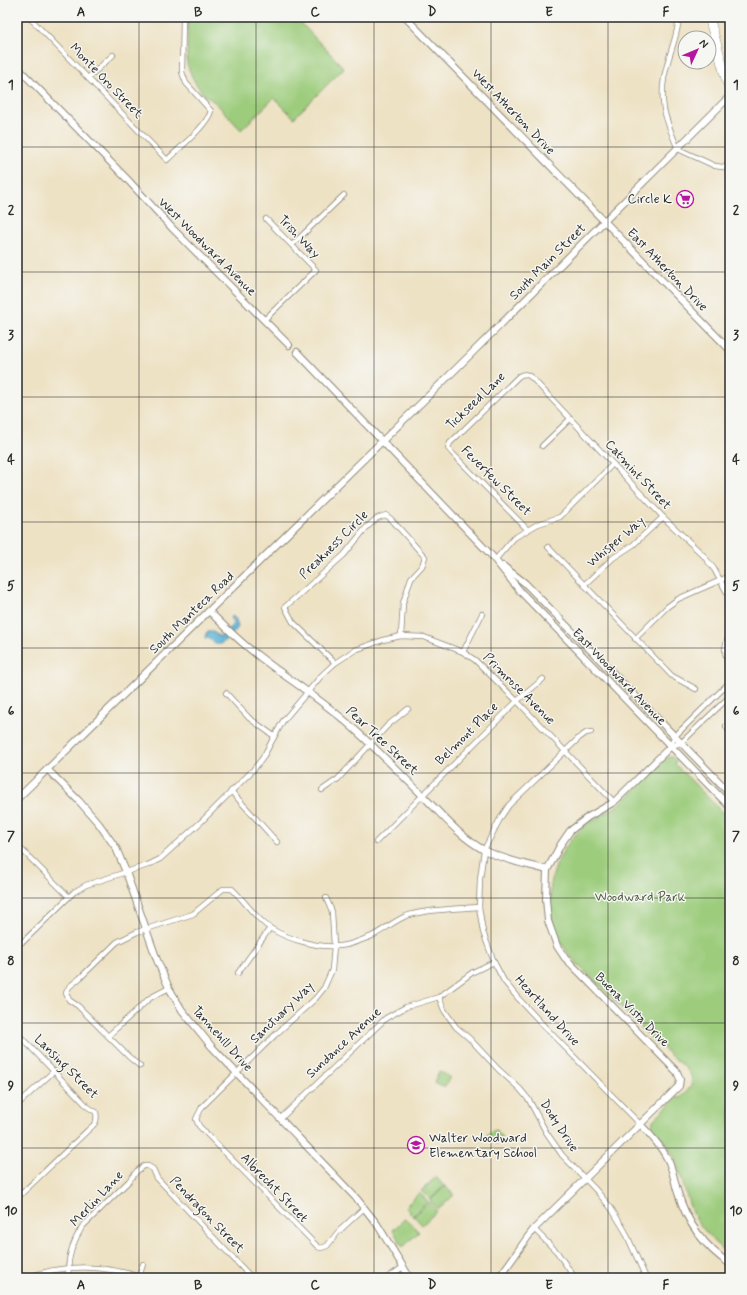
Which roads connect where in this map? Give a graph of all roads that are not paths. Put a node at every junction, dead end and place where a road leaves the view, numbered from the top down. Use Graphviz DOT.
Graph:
graph roads {
  1 [pos="29,17"];
  2 [pos="183,17"];
  3 [pos="405,17"];
  4 [pos="679,17"];
  5 [pos="709,17"];
  6 [pos="113,55"];
  7 [pos="17,67"];
  8 [pos="88,78"];
  9 [pos="730,87"];
  10 [pos="730,96"];
  11 [pos="678,149"];
  12 [pos="730,168"];
  13 [pos="344,195"];
  14 [pos="266,219"];
  15 [pos="604,222"];
  16 [pos="292,245"];
  17 [pos="264,320"];
  18 [pos="289,345"];
  19 [pos="730,350"];
  20 [pos="296,352"];
  21 [pos="523,374"];
  22 [pos="570,419"];
  23 [pos="382,442"];
  24 [pos="542,446"];
  25 [pos="448,448"];
  26 [pos="613,464"];
  27 [pos="663,517"];
  28 [pos="528,530"];
  29 [pos="548,548"];
  30 [pos="495,560"];
  31 [pos="730,576"];
  32 [pos="721,580"];
  33 [pos="584,585"];
  34 [pos="730,598"];
  35 [pos="209,611"];
  36 [pos="482,614"];
  37 [pos="730,634"];
  38 [pos="401,636"];
  39 [pos="635,638"];
  40 [pos="463,652"];
  41 [pos="335,663"];
  42 [pos="730,667"];
  43 [pos="543,679"];
  44 [pos="730,682"];
  45 [pos="696,689"];
  46 [pos="308,691"];
  47 [pos="226,693"];
  48 [pos="730,696"];
  49 [pos="517,700"];
  50 [pos="408,709"];
  51 [pos="726,726"];
  52 [pos="591,732"];
  53 [pos="730,733"];
  54 [pos="274,736"];
  55 [pos="674,737"];
  56 [pos="680,743"];
  57 [pos="371,744"];
  58 [pos="671,746"];
  59 [pos="566,752"];
  60 [pos="48,770"];
  61 [pos="322,790"];
  62 [pos="232,792"];
  63 [pos="730,793"];
  64 [pos="422,795"];
  65 [pos="17,800"];
  66 [pos="614,802"];
  67 [pos="730,808"];
  68 [pos="277,842"];
  69 [pos="376,842"];
  70 [pos="22,850"];
  71 [pos="484,850"];
  72 [pos="547,870"];
  73 [pos="126,872"];
  74 [pos="69,897"];
  75 [pos="326,898"];
  76 [pos="479,907"];
  77 [pos="270,928"];
  78 [pos="146,929"];
  79 [pos="18,942"];
  80 [pos="334,946"];
  81 [pos="494,962"];
  82 [pos="238,973"];
  83 [pos="169,988"];
  84 [pos="439,998"];
  85 [pos="17,1033"];
  86 [pos="108,1036"];
  87 [pos="140,1066"];
  88 [pos="54,1071"];
  89 [pos="237,1072"];
  90 [pos="17,1105"];
  91 [pos="280,1119"];
  92 [pos="640,1124"];
  93 [pos="213,1140"];
  94 [pos="148,1166"];
  95 [pos="585,1178"];
  96 [pos="17,1198"];
  97 [pos="364,1208"];
  98 [pos="534,1229"];
  99 [pos="143,1264"];
  100 [pos="730,1264"];
  101 [pos="403,1267"];
  102 [pos="68,1268"];
  103 [pos="141,1277"];
  104 [pos="27,1278"];
  105 [pos="69,1278"];
  106 [pos="252,1278"];
  107 [pos="387,1278"];
  108 [pos="410,1278"];
  109 [pos="498,1278"];
  110 [pos="575,1278"];
  111 [pos="646,1278"];
  1 -- 8 [label="street, Monte Oro Street"];
  2 -- 8 [label="street, Monte Oro Street"];
  3 -- 15 [label="street, West Atherton Drive"];
  4 -- 11 [label="street"];
  5 -- 9 [label="highway"];
  6 -- 8 [label="street"];
  7 -- 17 [label="street, West Woodward Avenue"];
  10 -- 11 [label="street, South Main Street"];
  11 -- 12 [label="street"];
  11 -- 15 [label="street, South Main Street"];
  13 -- 16 [label="street"];
  14 -- 16 [label="street, Trish Way"];
  15 -- 19 [label="street, East Atherton Drive"];
  15 -- 23 [label="street, South Main Street"];
  16 -- 17 [label="street, Trish Way"];
  17 -- 18 [label="street, West Woodward Avenue"];
  18 -- 20 [label="street, West Woodward Avenue"];
  20 -- 23 [label="street, West Woodward Avenue"];
  21 -- 22 [label="street, Catmint Street"];
  21 -- 25 [label="street, Tickseed Lane"];
  22 -- 24 [label="street"];
  22 -- 26 [label="street, Catmint Street"];
  23 -- 30 [label="street, East Woodward Avenue"];
  23 -- 35 [label="street, South Manteca Road"];
  25 -- 28 [label="street, Feverfew Street"];
  26 -- 27 [label="street, Catmint Street"];
  26 -- 28 [label="street"];
  27 -- 32 [label="street, Catmint Street"];
  27 -- 33 [label="street, Whisper Way"];
  28 -- 30 [label="street"];
  29 -- 33 [label="street"];
  30 -- 55 [label="street, East Woodward Avenue"];
  30 -- 58 [label="street, East Woodward Avenue"];
  31 -- 32 [label="street"];
  32 -- 34 [label="street, Catmint Street"];
  32 -- 39 [label="street"];
  33 -- 39 [label="street"];
  35 -- 46 [label="street, Pear Tree Street"];
  35 -- 60 [label="street, South Manteca Road"];
  36 -- 40 [label="street"];
  37 -- 42 [label="street"];
  38 -- 40 [label="street, Primrose Avenue"];
  38 -- 41 [label="street, Primrose Avenue"];
  38 -- 41 [label="street, Preakness Circle"];
  39 -- 45 [label="street"];
  40 -- 49 [label="street, Primrose Avenue"];
  41 -- 46 [label="street, Primrose Avenue"];
  43 -- 49 [label="street, Belmont Place"];
  44 -- 55 [label="street, Buena Vista Drive"];
  46 -- 54 [label="street, Primrose Avenue"];
  46 -- 57 [label="street, Pear Tree Street"];
  47 -- 54 [label="street"];
  48 -- 56 [label="street, Buena Vista Drive"];
  49 -- 59 [label="street, Primrose Avenue"];
  49 -- 64 [label="street, Belmont Place"];
  50 -- 57 [label="street"];
  51 -- 53 [label="street"];
  52 -- 59 [label="street, Heartland Drive"];
  54 -- 62 [label="street, Primrose Avenue"];
  55 -- 56 [label="street, East Woodward Avenue"];
  55 -- 58 [label="street, Buena Vista Drive"];
  56 -- 58 [label="street, Buena Vista Drive"];
  56 -- 63 [label="street, East Woodward Avenue"];
  57 -- 61 [label="street"];
  57 -- 64 [label="street, Pear Tree Street"];
  58 -- 66 [label="street, Buena Vista Drive"];
  58 -- 67 [label="street, East Woodward Avenue"];
  59 -- 66 [label="street, Primrose Avenue"];
  59 -- 71 [label="street, Heartland Drive"];
  60 -- 65 [label="street, South Manteca Road"];
  60 -- 73 [label="street, Tannehill Drive"];
  62 -- 68 [label="street"];
  62 -- 73 [label="street, Primrose Avenue"];
  64 -- 69 [label="street, Belmont Place"];
  64 -- 71 [label="street, Pear Tree Street"];
  66 -- 72 [label="street, Buena Vista Drive"];
  70 -- 74 [label="street"];
  71 -- 72 [label="street, Pear Tree Street"];
  71 -- 76 [label="street, Heartland Drive"];
  72 -- 92 [label="street, Buena Vista Drive"];
  73 -- 74 [label="street, Primrose Avenue"];
  73 -- 78 [label="street, Tannehill Drive"];
  74 -- 79 [label="street, Primrose Avenue"];
  75 -- 80 [label="street, Sanctuary Way"];
  76 -- 80 [label="street"];
  76 -- 81 [label="street, Heartland Drive"];
  77 -- 78 [label="street"];
  77 -- 80 [label="street"];
  77 -- 82 [label="street"];
  78 -- 83 [label="street, Tannehill Drive"];
  78 -- 86 [label="street"];
  80 -- 89 [label="street, Sanctuary Way"];
  81 -- 84 [label="street, Sundance Avenue"];
  81 -- 92 [label="street, Heartland Drive"];
  83 -- 86 [label="street"];
  83 -- 89 [label="street, Tannehill Drive"];
  84 -- 91 [label="street, Sundance Avenue"];
  84 -- 95 [label="street, Dody Drive"];
  85 -- 88 [label="street, Lansing Street"];
  86 -- 87 [label="street"];
  88 -- 90 [label="street"];
  88 -- 96 [label="street, Lansing Street"];
  89 -- 91 [label="street, Tannehill Drive"];
  89 -- 93 [label="street, Sanctuary Way"];
  91 -- 97 [label="street, Tannehill Drive"];
  92 -- 95 [label="street, Buena Vista Drive"];
  92 -- 100 [label="street, Heartland Drive"];
  93 -- 97 [label="street, Albrecht Street"];
  94 -- 102 [label="street, Merlin Lane"];
  94 -- 106 [label="street, Pendragon Street"];
  95 -- 98 [label="street, Buena Vista Drive"];
  95 -- 111 [label="street, Dody Drive"];
  97 -- 101 [label="street, Tannehill Drive"];
  98 -- 109 [label="street, Buena Vista Drive"];
  98 -- 110 [label="street"];
  99 -- 103 [label="street"];
  101 -- 107 [label="street"];
  101 -- 108 [label="street, Tannehill Drive"];
  102 -- 103 [label="street"];
  102 -- 104 [label="street"];
  102 -- 105 [label="street, Merlin Lane"];
}
